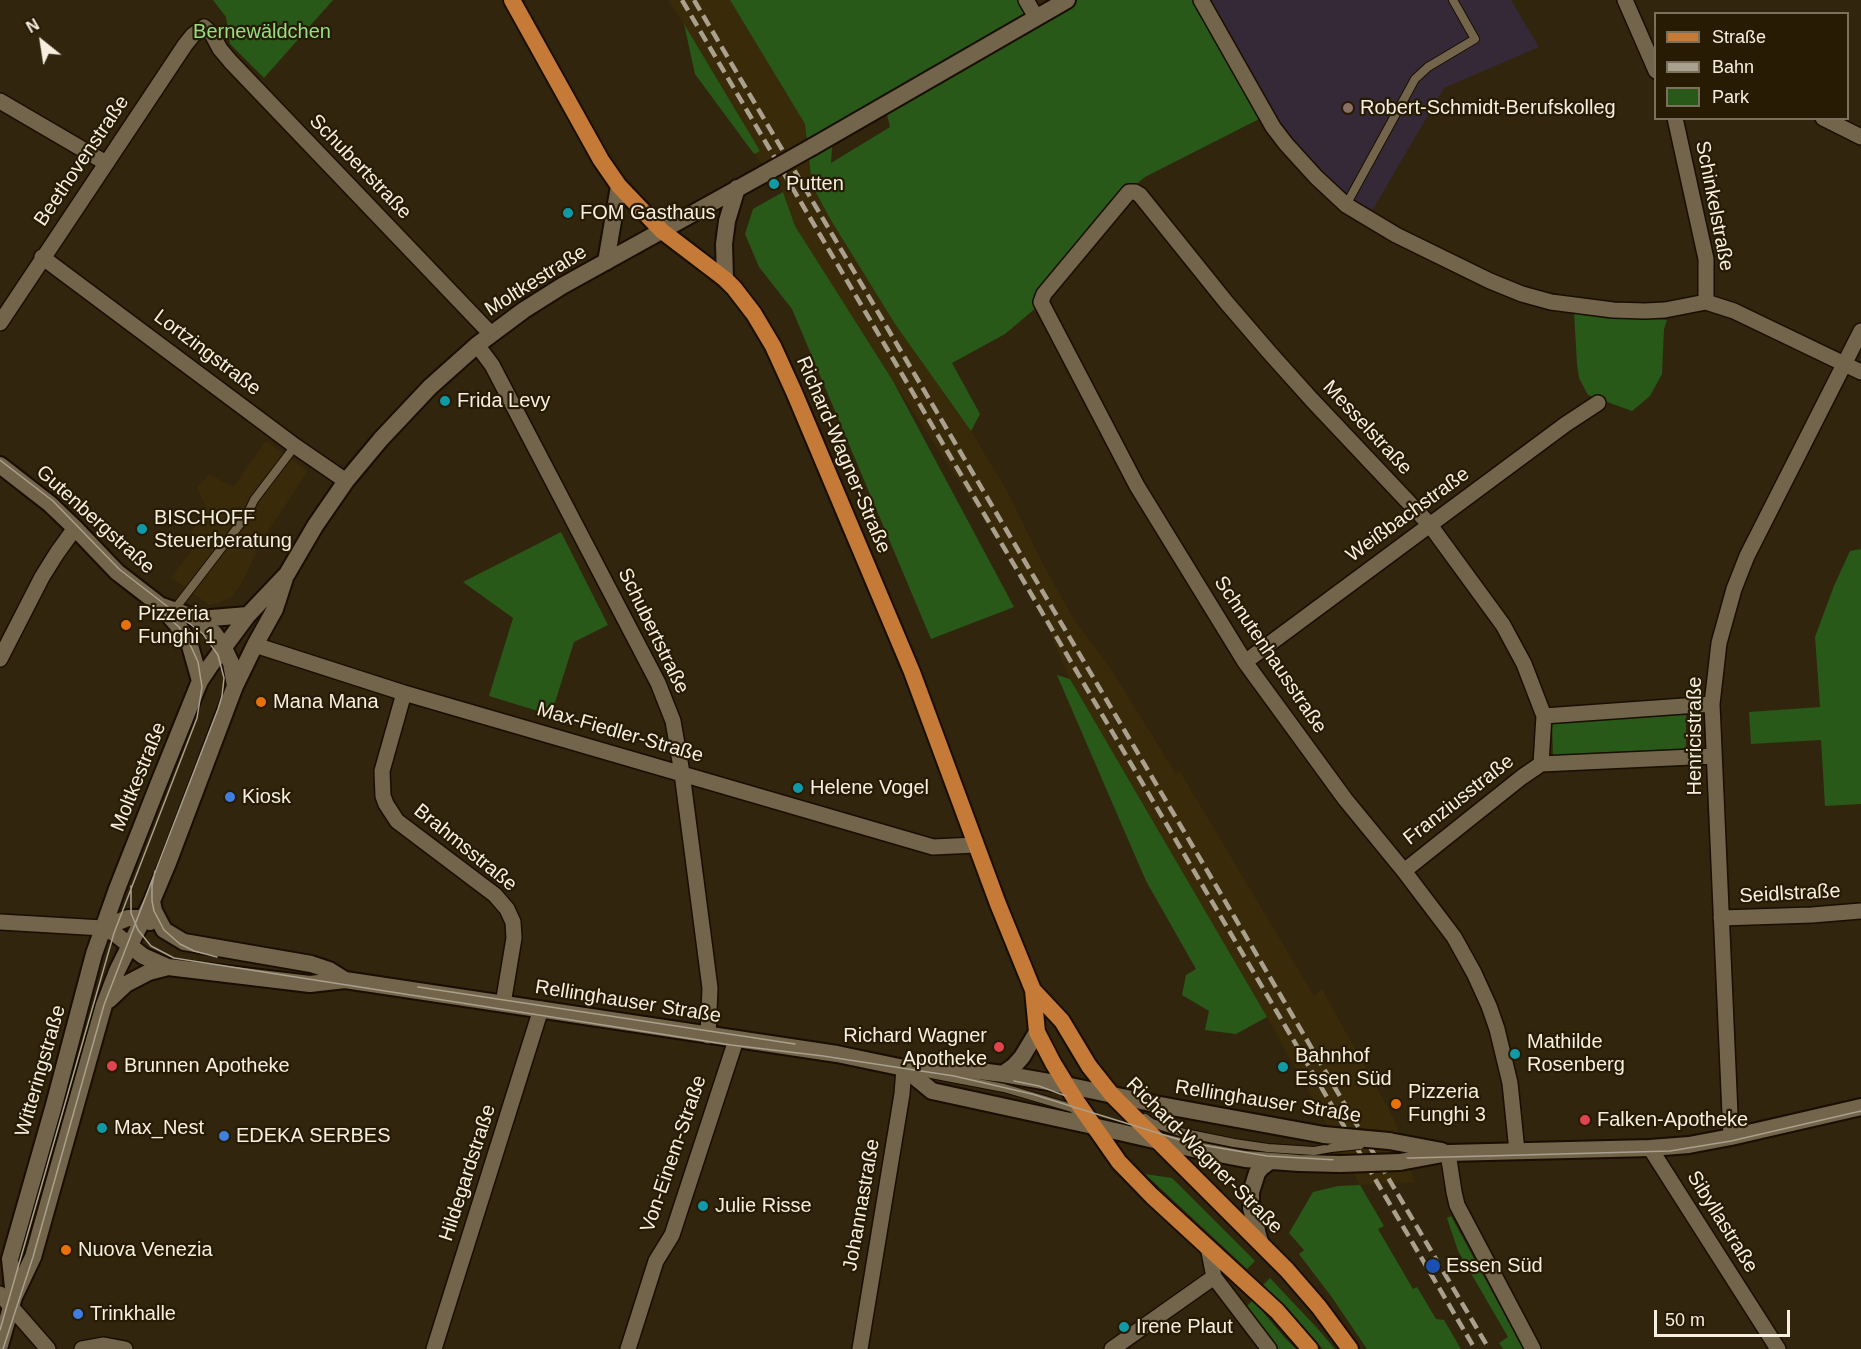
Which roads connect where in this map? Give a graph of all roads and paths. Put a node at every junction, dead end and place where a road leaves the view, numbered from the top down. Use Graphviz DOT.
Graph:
graph roads {
  1 [pos="512,0"];
  2 [pos="1026,0"];
  3 [pos="1067,0"];
  4 [pos="1201,0"];
  5 [pos="1453,0"];
  6 [pos="1625,0"];
  7 [pos="1036,17"];
  8 [pos="204,27"];
  9 [pos="1654,66"];
  10 [pos="0,101"];
  11 [pos="1675,120"];
  12 [pos="1827,120"];
  13 [pos="1861,137"];
  14 [pos="106,163"];
  15 [pos="619,186"];
  16 [pos="737,188"];
  17 [pos="1129,192"];
  18 [pos="1346,205"];
  19 [pos="662,231"];
  20 [pos="42,257"];
  21 [pos="606,262"];
  22 [pos="725,279"];
  23 [pos="1706,302"];
  24 [pos="0,323"];
  25 [pos="1861,331"];
  26 [pos="491,334"];
  27 [pos="477,345"];
  28 [pos="1844,365"];
  29 [pos="1861,372"];
  30 [pos="1598,403"];
  31 [pos="295,446"];
  32 [pos="0,465"];
  33 [pos="346,481"];
  34 [pos="1430,525"];
  35 [pos="75,528"];
  36 [pos="287,574"];
  37 [pos="168,608"];
  38 [pos="248,615"];
  39 [pos="199,619"];
  40 [pos="255,645"];
  41 [pos="224,646"];
  42 [pos="0,659"];
  43 [pos="1245,662"];
  44 [pos="200,681"];
  45 [pos="235,686"];
  46 [pos="404,693"];
  47 [pos="1712,704"];
  48 [pos="1544,716"];
  49 [pos="1714,756"];
  50 [pos="1541,764"];
  51 [pos="682,773"];
  52 [pos="976,845"];
  53 [pos="1404,871"];
  54 [pos="152,900"];
  55 [pos="1861,911"];
  56 [pos="143,918"];
  57 [pos="1721,918"];
  58 [pos="0,922"];
  59 [pos="103,928"];
  60 [pos="164,930"];
  61 [pos="130,945"];
  62 [pos="168,966"];
  63 [pos="345,980"];
  64 [pos="1033,990"];
  65 [pos="104,1005"];
  66 [pos="503,1005"];
  67 [pos="541,1009"];
  68 [pos="1037,1032"];
  69 [pos="708,1036"];
  70 [pos="736,1040"];
  71 [pos="904,1068"];
  72 [pos="1003,1074"];
  73 [pos="1066,1085"];
  74 [pos="1112,1095"];
  75 [pos="1861,1107"];
  76 [pos="1094,1126"];
  77 [pos="1731,1137"];
  78 [pos="1159,1140"];
  79 [pos="1328,1142"];
  80 [pos="1650,1148"];
  81 [pos="1517,1151"];
  82 [pos="1448,1153"];
  83 [pos="1270,1161"];
  84 [pos="1260,1242"];
  85 [pos="1209,1247"];
  86 [pos="1214,1277"];
  87 [pos="8,1299"];
  88 [pos="0,1345"];
  89 [pos="48,1349"];
  90 [pos="82,1349"];
  91 [pos="125,1349"];
  92 [pos="434,1349"];
  93 [pos="628,1349"];
  94 [pos="860,1349"];
  95 [pos="1112,1349"];
  96 [pos="1269,1349"];
  97 [pos="1310,1349"];
  98 [pos="1350,1349"];
  99 [pos="1533,1349"];
  100 [pos="1778,1349"];
  1 -- 15 [label="main road, Richard-Wagner-Straße"];
  2 -- 7 [label="street"];
  3 -- 7 [label="street, Moltkestraße"];
  4 -- 18 [label="street"];
  5 -- 18 [label="lane"];
  6 -- 9 [label="street"];
  7 -- 16 [label="street, Moltkestraße, bridge"];
  8 -- 14 [label="street, Beethovenstraße"];
  8 -- 26 [label="street, Schubertstraße"];
  10 -- 14 [label="street"];
  11 -- 23 [label="street, Schinkelstraße"];
  12 -- 13 [label="street"];
  14 -- 20 [label="street, Beethovenstraße"];
  15 -- 19 [label="main road, Richard-Wagner-Straße"];
  15 -- 21 [label="street"];
  16 -- 19 [label="street, Moltkestraße"];
  16 -- 22 [label="street"];
  17 -- 34 [label="street, Messelstraße"];
  17 -- 43 [label="street, Schnutenhausstraße"];
  18 -- 23 [label="street"];
  19 -- 21 [label="street, Moltkestraße"];
  19 -- 22 [label="main road, Richard-Wagner-Straße"];
  20 -- 24 [label="street, Beethovenstraße"];
  20 -- 31 [label="street, Lortzingstraße"];
  21 -- 26 [label="street, Moltkestraße"];
  22 -- 52 [label="main road, Richard-Wagner-Straße"];
  23 -- 28 [label="street"];
  25 -- 28 [label="street, Henricistraße"];
  26 -- 27 [label="street, Moltkestraße"];
  27 -- 33 [label="street, Moltkestraße"];
  27 -- 51 [label="street, Schubertstraße"];
  28 -- 29 [label="street"];
  28 -- 47 [label="street, Henricistraße"];
  30 -- 34 [label="street, Weißbachstraße"];
  31 -- 33 [label="street, Lortzingstraße"];
  31 -- 37 [label="lane"];
  32 -- 35 [label="street, Gutenbergstraße"];
  33 -- 36 [label="street, Moltkestraße"];
  34 -- 43 [label="street, Weißbachstraße"];
  34 -- 48 [label="street, Messelstraße"];
  35 -- 37 [label="street, Gutenbergstraße"];
  35 -- 42 [label="street"];
  36 -- 38 [label="street, Moltkestraße"];
  36 -- 40 [label="street, Moltkestraße"];
  37 -- 39 [label="street, Gutenbergstraße"];
  37 -- 44 [label="street, Gutenbergstraße"];
  38 -- 39 [label="street, Gutenbergstraße"];
  38 -- 41 [label="street, Moltkestraße"];
  39 -- 41 [label="street, Gutenbergstraße"];
  40 -- 45 [label="street, Moltkestraße"];
  40 -- 46 [label="street, Max-Fiedler-Straße"];
  41 -- 44 [label="street, Moltkestraße"];
  41 -- 45 [label="street"];
  43 -- 53 [label="street, Schnutenhausstraße"];
  44 -- 59 [label="street, Moltkestraße"];
  45 -- 54 [label="street, Moltkestraße"];
  46 -- 51 [label="street, Max-Fiedler-Straße"];
  46 -- 66 [label="street, Brahmsstraße"];
  47 -- 48 [label="street"];
  47 -- 49 [label="street, Henricistraße"];
  48 -- 50 [label="street, Franziusstraße"];
  49 -- 50 [label="street, Franziusstraße"];
  49 -- 57 [label="street, Henricistraße"];
  50 -- 53 [label="street, Franziusstraße"];
  51 -- 52 [label="street, Max-Fiedler-Straße"];
  51 -- 69 [label="street, Schubertstraße"];
  52 -- 64 [label="main road, Richard-Wagner-Straße"];
  53 -- 81 [label="street, Schnutenhausstraße"];
  54 -- 56 [label="street, Moltkestraße"];
  54 -- 60 [label="street"];
  55 -- 57 [label="street, Seidlstraße"];
  56 -- 59 [label="street, Rellinghauser Straße"];
  56 -- 60 [label="street, Rellinghauser Straße"];
  56 -- 61 [label="street, Moltkestraße"];
  57 -- 77 [label="street, Henricistraße"];
  58 -- 59 [label="street, Rellinghauser Straße"];
  59 -- 61 [label="street, Rellinghauser Straße"];
  59 -- 87 [label="street, Witteringstraße"];
  60 -- 63 [label="street, Rellinghauser Straße"];
  61 -- 62 [label="street, Rellinghauser Straße"];
  61 -- 65 [label="street, Witteringstraße"];
  62 -- 63 [label="street, Rellinghauser Straße"];
  62 -- 65 [label="street"];
  63 -- 66 [label="street, Rellinghauser Straße"];
  64 -- 68 [label="main road, Richard-Wagner-Straße"];
  64 -- 74 [label="main road, Richard-Wagner-Straße"];
  65 -- 87 [label="street, Witteringstraße"];
  66 -- 67 [label="street, Rellinghauser Straße"];
  67 -- 69 [label="street, Rellinghauser Straße"];
  67 -- 92 [label="street, Hildegardstraße"];
  68 -- 72 [label="street"];
  68 -- 73 [label="main road, Richard-Wagner-Straße"];
  69 -- 70 [label="street, Rellinghauser Straße"];
  70 -- 71 [label="street, Rellinghauser Straße"];
  70 -- 93 [label="street, Von-Einem-Straße"];
  71 -- 72 [label="street, Rellinghauser Straße"];
  71 -- 76 [label="street, Rellinghauser Straße"];
  71 -- 94 [label="street, Johannastraße"];
  72 -- 73 [label="street, Rellinghauser Straße"];
  73 -- 74 [label="street, Rellinghauser Straße"];
  73 -- 76 [label="main road, Richard-Wagner-Straße"];
  74 -- 78 [label="main road, Richard-Wagner-Straße"];
  74 -- 79 [label="street, Rellinghauser Straße"];
  74 -- 79 [label="lane"];
  75 -- 77 [label="street, Rellinghauser Straße"];
  76 -- 78 [label="street, Rellinghauser Straße"];
  76 -- 85 [label="main road, Richard-Wagner-Straße"];
  77 -- 80 [label="street, Rellinghauser Straße"];
  78 -- 83 [label="street, Rellinghauser Straße"];
  78 -- 84 [label="main road, Richard-Wagner-Straße"];
  79 -- 82 [label="street, Rellinghauser Straße, bridge"];
  80 -- 81 [label="street, Rellinghauser Straße"];
  80 -- 100 [label="street, Sibyllastraße"];
  81 -- 82 [label="street, Rellinghauser Straße"];
  82 -- 83 [label="street, Rellinghauser Straße, bridge"];
  82 -- 99 [label="street"];
  83 -- 84 [label="street"];
  84 -- 98 [label="main road, Richard-Wagner-Straße"];
  85 -- 86 [label="street"];
  85 -- 97 [label="main road, Richard-Wagner-Straße"];
  86 -- 95 [label="street"];
  86 -- 96 [label="street"];
  87 -- 88 [label="street, Witteringstraße"];
  87 -- 89 [label="street"];
  90 -- 91 [label="street"];
}
